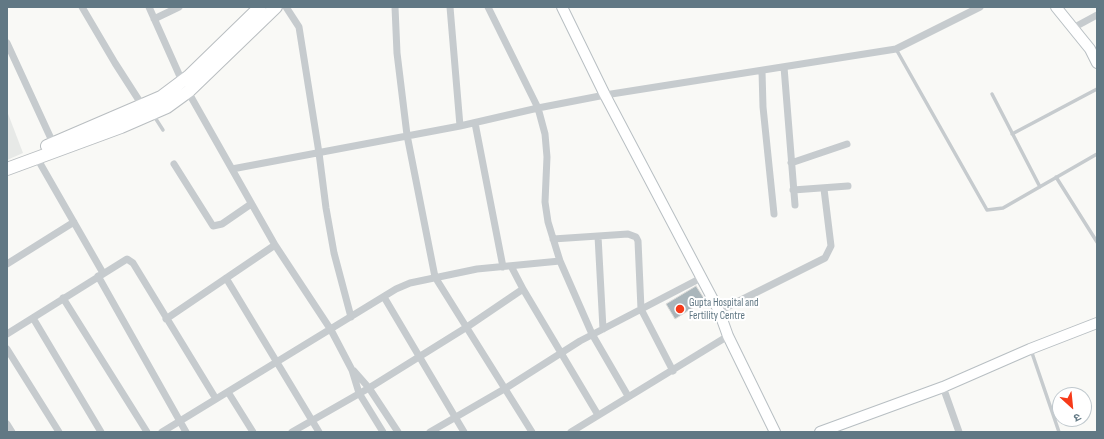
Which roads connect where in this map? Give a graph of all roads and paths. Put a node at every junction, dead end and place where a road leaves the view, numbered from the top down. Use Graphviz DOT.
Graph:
graph roads {
  1 [pos="82,7"];
  2 [pos="149,7"];
  3 [pos="179,7"];
  4 [pos="260,7"];
  5 [pos="276,7"];
  6 [pos="286,7"];
  7 [pos="395,7"];
  8 [pos="450,7"];
  9 [pos="488,7"];
  10 [pos="562,7"];
  11 [pos="980,7"];
  12 [pos="1056,7"];
  13 [pos="1097,15"];
  14 [pos="154,20"];
  15 [pos="1073,28"];
  16 [pos="7,44"];
  17 [pos="896,49"];
  18 [pos="1097,63"];
  19 [pos="784,67"];
  20 [pos="762,71"];
  21 [pos="186,86"];
  22 [pos="1097,89"];
  23 [pos="992,94"];
  24 [pos="606,96"];
  25 [pos="142,105"];
  26 [pos="538,108"];
  27 [pos="152,113"];
  28 [pos="475,123"];
  29 [pos="460,126"];
  30 [pos="163,130"];
  31 [pos="1012,134"];
  32 [pos="407,135"];
  33 [pos="53,144"];
  34 [pos="847,144"];
  35 [pos="319,153"];
  36 [pos="1097,154"];
  37 [pos="37,158"];
  38 [pos="791,163"];
  39 [pos="7,164"];
  40 [pos="174,164"];
  41 [pos="7,169"];
  42 [pos="232,169"];
  43 [pos="1056,178"];
  44 [pos="848,186"];
  45 [pos="1040,186"];
  46 [pos="824,189"];
  47 [pos="793,190"];
  48 [pos="251,204"];
  49 [pos="795,205"];
  50 [pos="774,214"];
  51 [pos="74,222"];
  52 [pos="598,236"];
  53 [pos="552,239"];
  54 [pos="1097,242"];
  55 [pos="275,245"];
  56 [pos="560,261"];
  57 [pos="7,264"];
  58 [pos="507,266"];
  59 [pos="100,274"];
  60 [pos="435,277"];
  61 [pos="226,278"];
  62 [pos="701,278"];
  63 [pos="523,289"];
  64 [pos="384,297"];
  65 [pos="64,298"];
  66 [pos="641,309"];
  67 [pos="718,311"];
  68 [pos="351,316"];
  69 [pos="33,318"];
  70 [pos="166,318"];
  71 [pos="1097,323"];
  72 [pos="467,327"];
  73 [pos="603,329"];
  74 [pos="331,330"];
  75 [pos="7,334"];
  76 [pos="592,334"];
  77 [pos="728,336"];
  78 [pos="7,349"];
  79 [pos="1030,349"];
  80 [pos="561,353"];
  81 [pos="418,356"];
  82 [pos="278,362"];
  83 [pos="352,370"];
  84 [pos="672,371"];
  85 [pos="943,387"];
  86 [pos="369,388"];
  87 [pos="506,388"];
  88 [pos="228,392"];
  89 [pos="359,393"];
  90 [pos="628,396"];
  91 [pos="216,399"];
  92 [pos="598,415"];
  93 [pos="456,418"];
  94 [pos="180,421"];
  95 [pos="311,421"];
  96 [pos="7,424"];
  97 [pos="12,432"];
  98 [pos="58,432"];
  99 [pos="101,432"];
  100 [pos="147,432"];
  101 [pos="162,432"];
  102 [pos="186,432"];
  103 [pos="253,432"];
  104 [pos="292,432"];
  105 [pos="318,432"];
  106 [pos="383,432"];
  107 [pos="398,432"];
  108 [pos="430,432"];
  109 [pos="464,432"];
  110 [pos="532,432"];
  111 [pos="571,432"];
  112 [pos="775,432"];
  113 [pos="820,432"];
  114 [pos="959,432"];
  115 [pos="1059,432"];
  1 -- 25 [label="street"];
  2 -- 14 [label="street"];
  3 -- 14 [label="street"];
  4 -- 21 [label="main road"];
  5 -- 21 [label="main road"];
  6 -- 35 [label="street"];
  7 -- 32 [label="street"];
  8 -- 29 [label="street"];
  9 -- 26 [label="street"];
  10 -- 24 [label="street"];
  11 -- 17 [label="street"];
  12 -- 15 [label="street"];
  13 -- 15 [label="street"];
  14 -- 21 [label="street"];
  15 -- 18 [label="street"];
  16 -- 33 [label="street"];
  17 -- 19 [label="street"];
  17 -- 45 [label="lane"];
  19 -- 20 [label="street"];
  19 -- 38 [label="street"];
  20 -- 24 [label="street"];
  20 -- 50 [label="street"];
  21 -- 25 [label="main road"];
  21 -- 27 [label="main road"];
  21 -- 42 [label="street"];
  22 -- 31 [label="lane"];
  23 -- 31 [label="lane"];
  24 -- 26 [label="street"];
  24 -- 62 [label="street"];
  25 -- 33 [label="main road"];
  26 -- 28 [label="street"];
  26 -- 53 [label="street"];
  27 -- 30 [label="lane"];
  27 -- 37 [label="main road"];
  28 -- 29 [label="street"];
  28 -- 58 [label="street"];
  29 -- 32 [label="street"];
  31 -- 45 [label="lane"];
  32 -- 35 [label="street"];
  32 -- 60 [label="street"];
  33 -- 39 [label="main road"];
  34 -- 38 [label="street"];
  35 -- 42 [label="street"];
  35 -- 68 [label="street"];
  36 -- 43 [label="lane"];
  37 -- 41 [label="main road"];
  37 -- 51 [label="street"];
  38 -- 47 [label="street"];
  40 -- 48 [label="street"];
  42 -- 48 [label="street"];
  43 -- 45 [label="lane"];
  43 -- 54 [label="lane"];
  44 -- 46 [label="street"];
  46 -- 47 [label="street"];
  46 -- 67 [label="street"];
  47 -- 49 [label="street"];
  48 -- 55 [label="street"];
  51 -- 57 [label="street"];
  51 -- 59 [label="street"];
  52 -- 53 [label="street"];
  52 -- 66 [label="street"];
  52 -- 73 [label="street"];
  53 -- 56 [label="street"];
  55 -- 61 [label="street"];
  55 -- 74 [label="street"];
  56 -- 58 [label="street"];
  56 -- 76 [label="street"];
  58 -- 60 [label="street"];
  58 -- 63 [label="street"];
  59 -- 65 [label="street"];
  59 -- 70 [label="street"];
  59 -- 94 [label="street"];
  60 -- 64 [label="street"];
  60 -- 72 [label="street"];
  61 -- 70 [label="street"];
  61 -- 82 [label="street"];
  62 -- 66 [label="street"];
  62 -- 67 [label="street"];
  63 -- 72 [label="street"];
  63 -- 80 [label="street"];
  64 -- 68 [label="street"];
  64 -- 81 [label="street"];
  65 -- 69 [label="street"];
  65 -- 100 [label="street"];
  66 -- 73 [label="street"];
  66 -- 84 [label="street"];
  67 -- 77 [label="street"];
  68 -- 74 [label="street"];
  69 -- 75 [label="street"];
  69 -- 99 [label="street"];
  70 -- 91 [label="street"];
  71 -- 79 [label="street"];
  72 -- 81 [label="street"];
  72 -- 87 [label="street"];
  73 -- 76 [label="street"];
  74 -- 82 [label="street"];
  74 -- 83 [label="street"];
  76 -- 80 [label="street"];
  76 -- 90 [label="street"];
  77 -- 84 [label="street"];
  77 -- 112 [label="street"];
  78 -- 98 [label="street"];
  79 -- 85 [label="street"];
  79 -- 115 [label="lane"];
  80 -- 87 [label="street"];
  80 -- 92 [label="street"];
  81 -- 86 [label="street"];
  81 -- 93 [label="street"];
  82 -- 88 [label="street"];
  82 -- 95 [label="street"];
  83 -- 86 [label="street"];
  83 -- 89 [label="street"];
  84 -- 90 [label="street"];
  85 -- 113 [label="street"];
  85 -- 114 [label="street"];
  86 -- 89 [label="street"];
  86 -- 107 [label="street"];
  87 -- 93 [label="street"];
  87 -- 110 [label="street"];
  88 -- 91 [label="street"];
  88 -- 103 [label="street"];
  89 -- 95 [label="street"];
  89 -- 106 [label="street"];
  90 -- 92 [label="street"];
  91 -- 94 [label="street"];
  92 -- 111 [label="street"];
  93 -- 108 [label="street"];
  93 -- 109 [label="street"];
  94 -- 101 [label="street"];
  94 -- 102 [label="street"];
  95 -- 104 [label="street"];
  95 -- 105 [label="street"];
  96 -- 97 [label="street"];
}
